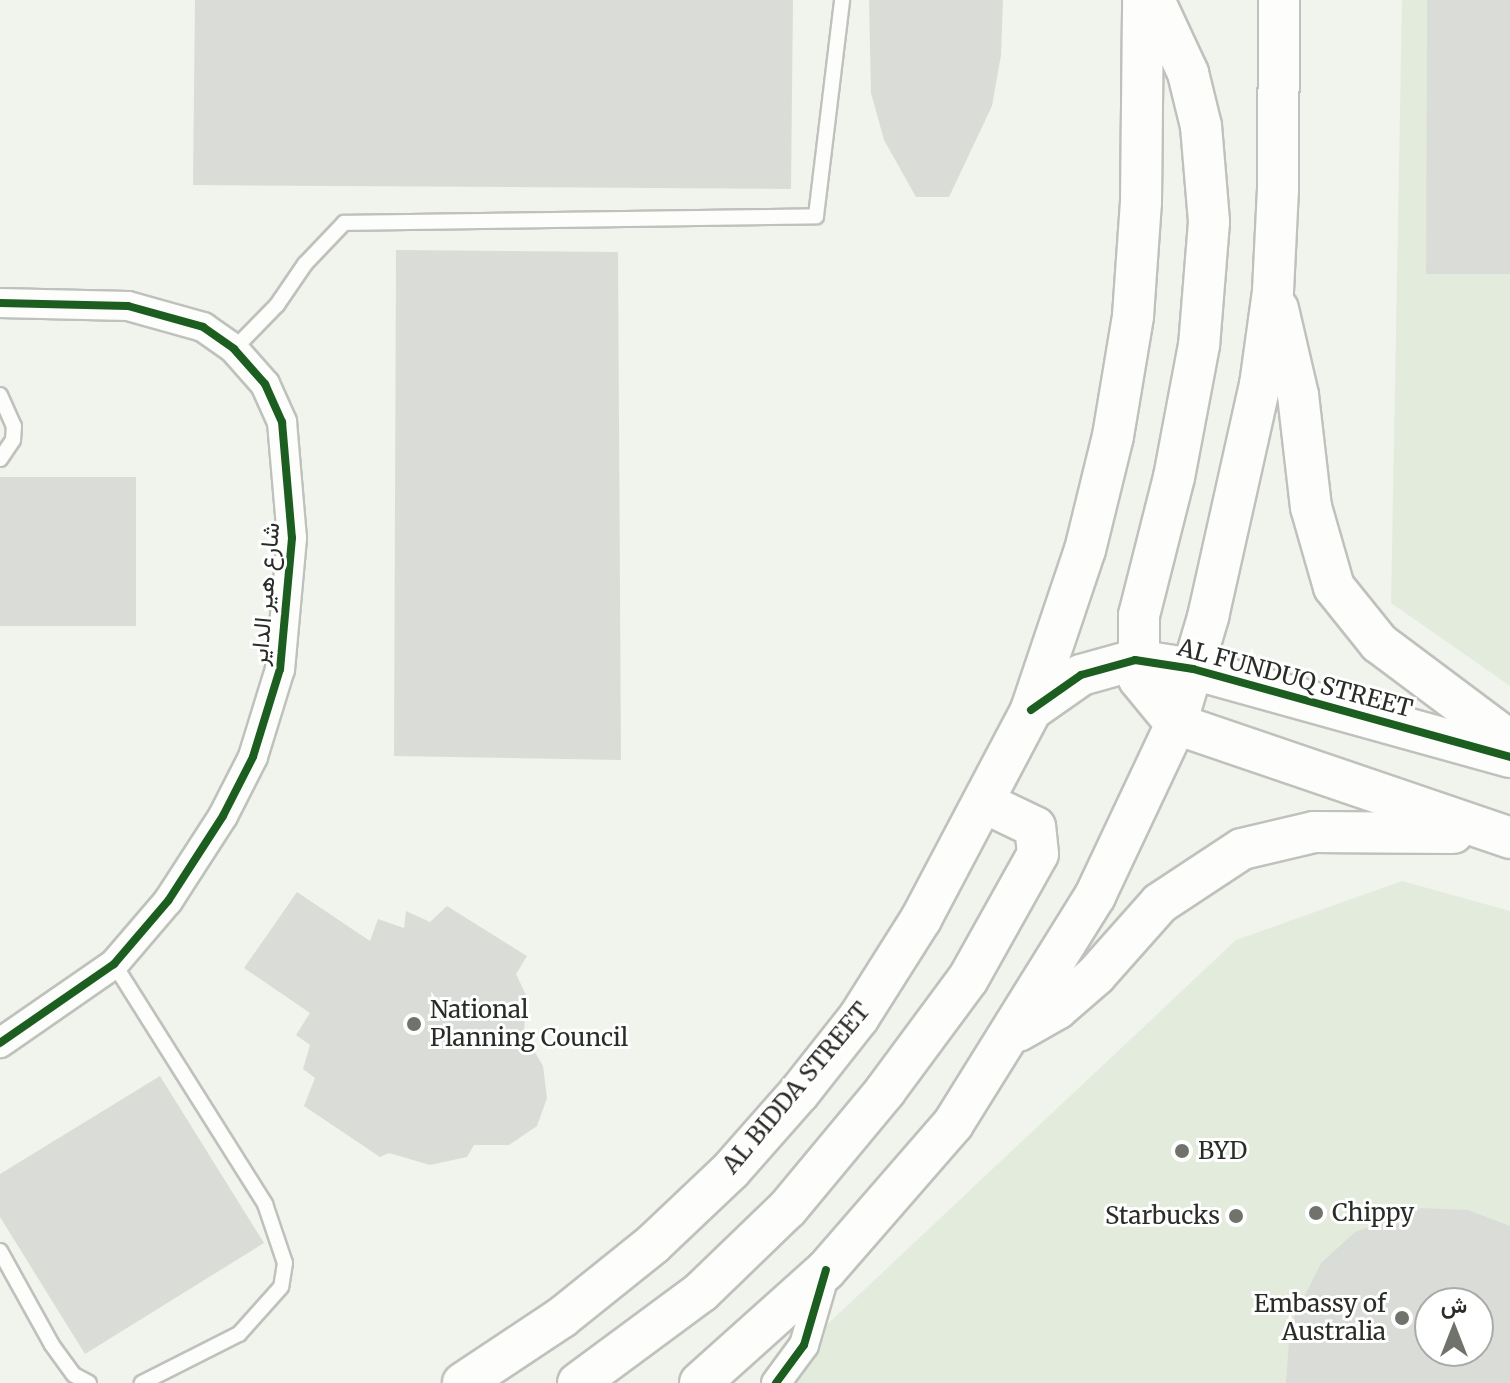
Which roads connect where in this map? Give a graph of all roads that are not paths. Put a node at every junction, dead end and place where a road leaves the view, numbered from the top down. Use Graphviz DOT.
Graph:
graph roads {
  1 [pos="842,0"];
  2 [pos="1143,0"];
  3 [pos="1154,0"];
  4 [pos="1299,0"];
  5 [pos="1279,19"];
  6 [pos="1273,291"];
  7 [pos="0,303"];
  8 [pos="234,349"];
  9 [pos="0,395"];
  10 [pos="0,459"];
  11 [pos="1135,660"];
  12 [pos="1193,669"];
  13 [pos="1031,710"];
  14 [pos="1176,724"];
  15 [pos="1510,741"];
  16 [pos="1510,757"];
  17 [pos="985,803"];
  18 [pos="1505,837"];
  19 [pos="114,964"];
  20 [pos="1012,1034"];
  21 [pos="0,1043"];
  22 [pos="0,1251"];
  23 [pos="826,1270"];
  24 [pos="89,1383"];
  25 [pos="142,1383"];
  26 [pos="463,1383"];
  27 [pos="578,1383"];
  28 [pos="700,1383"];
  29 [pos="776,1383"];
  1 -- 8 [label="lane"];
  2 -- 13 [label="main road, AL BIDDA STREET"];
  3 -- 11 [label="main road"];
  4 -- 5 [label="street"];
  5 -- 6 [label="main road"];
  6 -- 12 [label="main road"];
  6 -- 15 [label="main road"];
  7 -- 8 [label="street, شارع هير الداير"];
  8 -- 19 [label="street, شارع هير الداير"];
  9 -- 10 [label="lane"];
  11 -- 12 [label="main road, AL FUNDUQ STREET"];
  11 -- 13 [label="main road, AL FUNDUQ STREET"];
  11 -- 14 [label="main road"];
  12 -- 14 [label="main road"];
  12 -- 16 [label="main road, AL FUNDUQ STREET"];
  13 -- 17 [label="main road, AL BIDDA STREET"];
  14 -- 18 [label="main road"];
  14 -- 20 [label="main road"];
  17 -- 26 [label="main road, AL BIDDA STREET"];
  17 -- 27 [label="main road"];
  18 -- 20 [label="main road"];
  19 -- 21 [label="street, شارع هير الداير"];
  19 -- 25 [label="lane"];
  20 -- 23 [label="main road"];
  22 -- 24 [label="lane"];
  23 -- 28 [label="main road"];
  23 -- 29 [label="street"];
}
